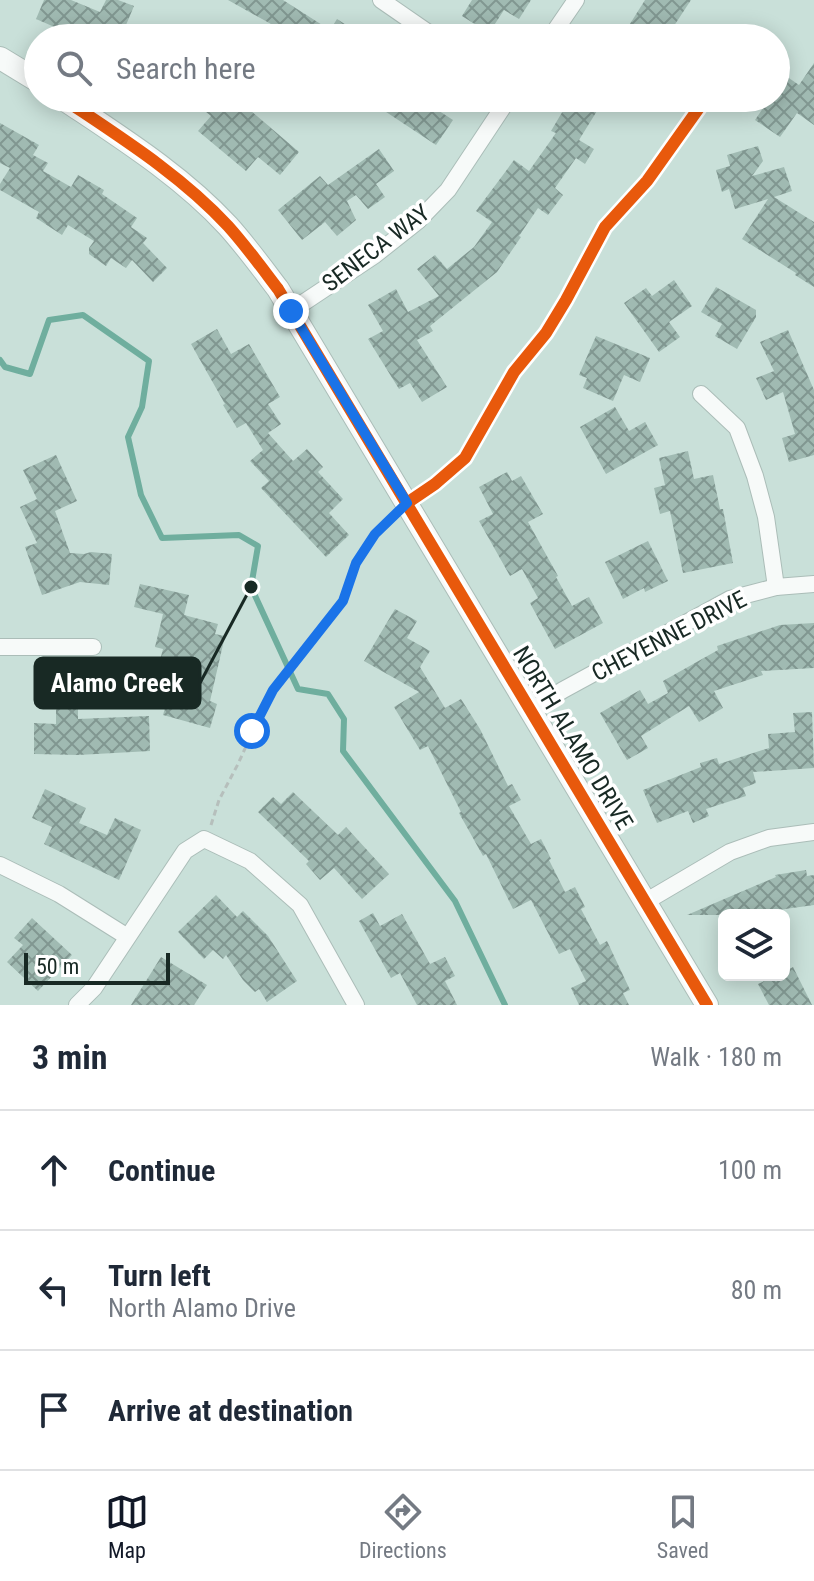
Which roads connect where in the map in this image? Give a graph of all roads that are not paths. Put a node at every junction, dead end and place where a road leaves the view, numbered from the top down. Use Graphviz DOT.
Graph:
graph roads {
  1 [pos="381,0"];
  2 [pos="576,0"];
  3 [pos="416,24"];
  4 [pos="560,24"];
  5 [pos="0,58"];
  6 [pos="24,73"];
  7 [pos="83,112"];
  8 [pos="500,112"];
  9 [pos="291,311"];
  10 [pos="701,394"];
  11 [pos="814,584"];
  12 [pos="776,587"];
  13 [pos="0,647"];
  14 [pos="93,647"];
  15 [pos="531,710"];
  16 [pos="814,832"];
  17 [pos="0,865"];
  18 [pos="645,902"];
  19 [pos="126,936"];
  20 [pos="77,1005"];
  21 [pos="356,1005"];
  22 [pos="707,1005"];
  1 -- 3 [label="street"];
  2 -- 4 [label="street"];
  5 -- 6 [label="street"];
  7 -- 9 [label="street, NORTH ALAMO DRIVE"];
  8 -- 9 [label="street, SENECA WAY"];
  9 -- 15 [label="street, NORTH ALAMO DRIVE"];
  10 -- 12 [label="street"];
  11 -- 12 [label="street, CHEYENNE DRIVE"];
  12 -- 15 [label="street, CHEYENNE DRIVE"];
  13 -- 14 [label="street"];
  15 -- 18 [label="street, NORTH ALAMO DRIVE"];
  16 -- 18 [label="street"];
  17 -- 19 [label="street"];
  18 -- 22 [label="street, NORTH ALAMO DRIVE"];
  19 -- 20 [label="street"];
  19 -- 21 [label="street"];
}
